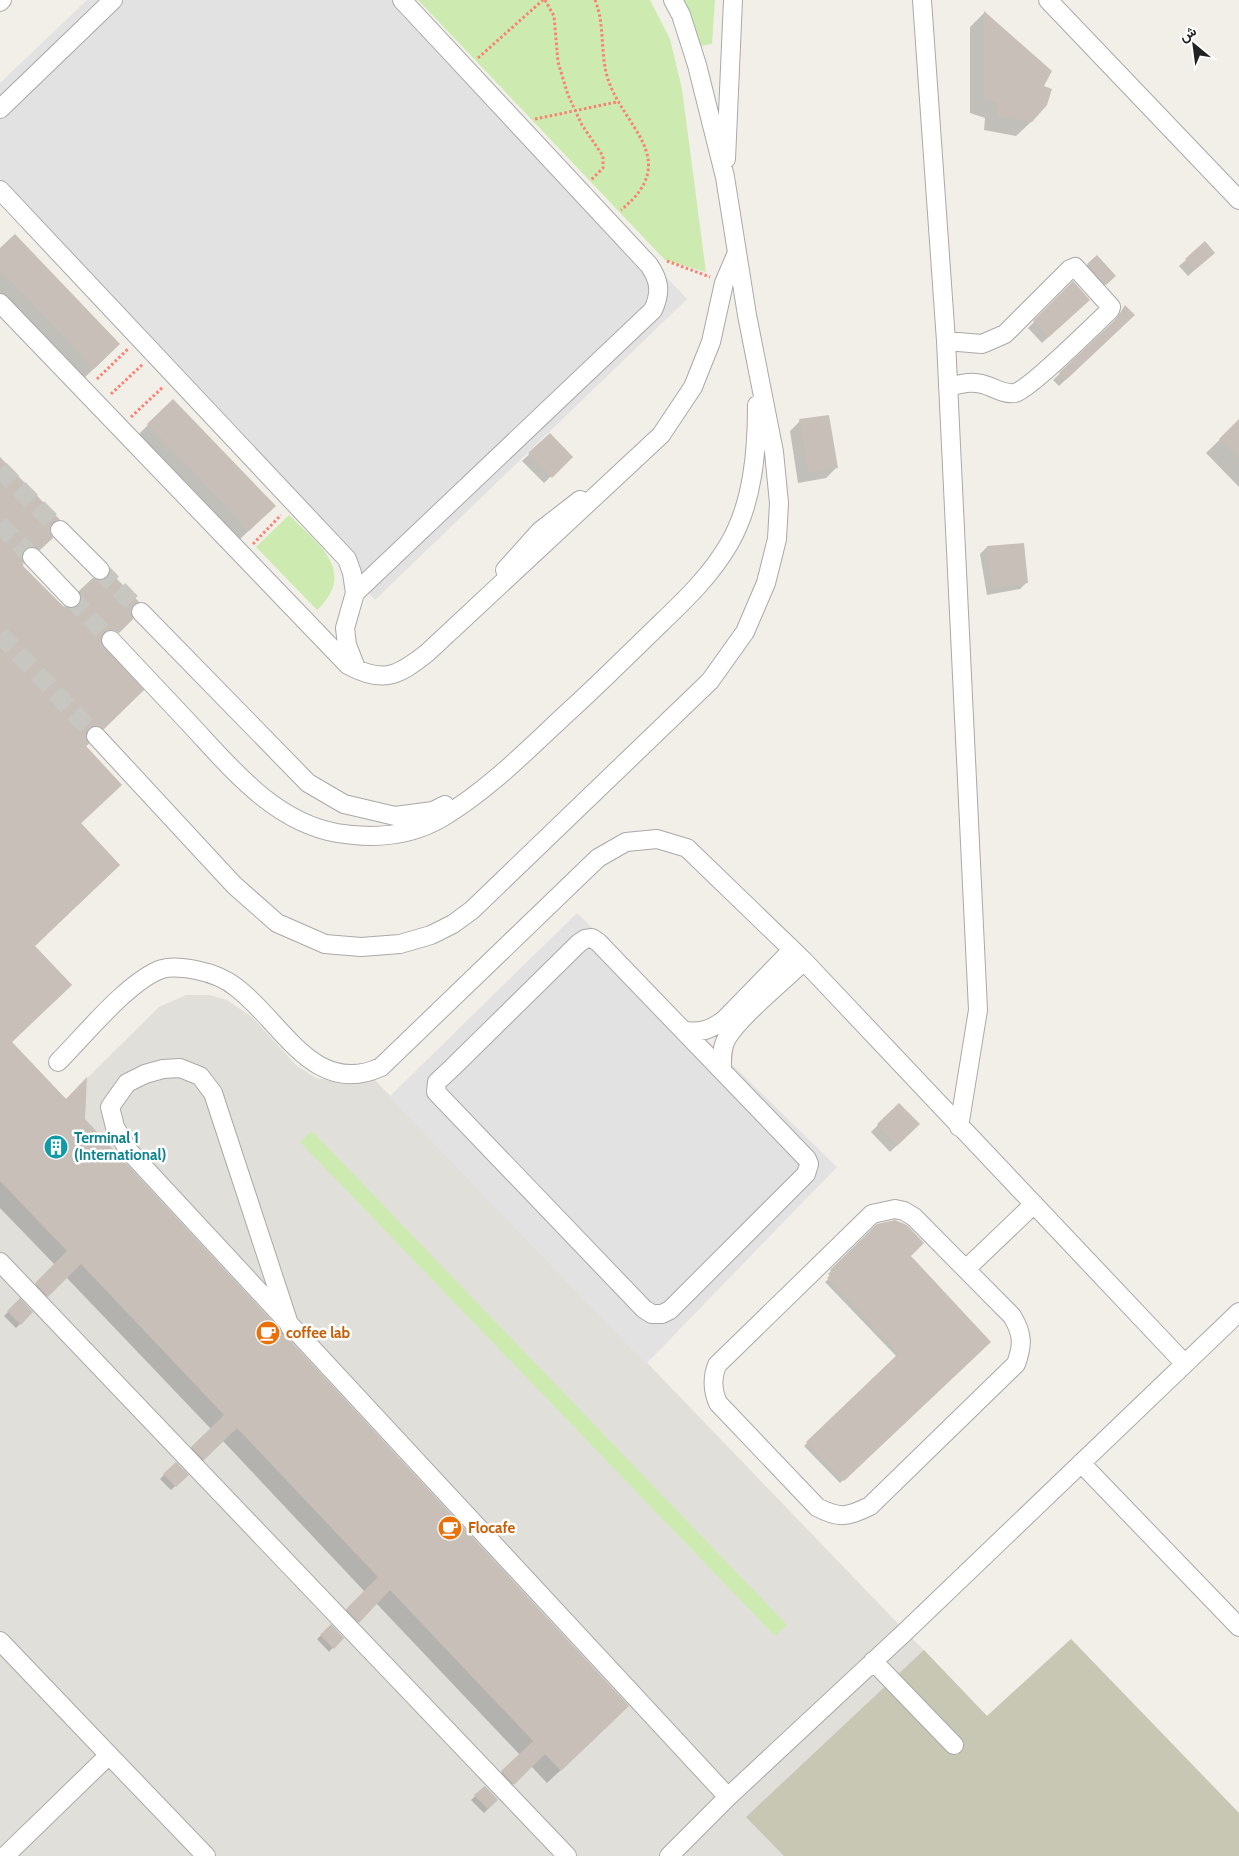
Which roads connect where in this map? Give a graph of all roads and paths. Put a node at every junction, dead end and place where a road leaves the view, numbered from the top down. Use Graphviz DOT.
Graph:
graph roads {
  1 [pos="113,0"];
  2 [pos="402,0"];
  3 [pos="544,0"];
  4 [pos="595,0"];
  5 [pos="674,0"];
  6 [pos="734,0"];
  7 [pos="922,0"];
  8 [pos="1048,0"];
  9 [pos="476,60"];
  10 [pos="618,102"];
  11 [pos="0,109"];
  12 [pos="575,110"];
  13 [pos="532,119"];
  14 [pos="725,177"];
  15 [pos="590,180"];
  16 [pos="0,190"];
  17 [pos="1239,200"];
  18 [pos="620,212"];
  19 [pos="736,255"];
  20 [pos="662,259"];
  21 [pos="724,283"];
  22 [pos="0,303"];
  23 [pos="140,338"];
  24 [pos="946,341"];
  25 [pos="155,354"];
  26 [pos="757,372"];
  27 [pos="175,375"];
  28 [pos="948,387"];
  29 [pos="84,391"];
  30 [pos="99,406"];
  31 [pos="120,428"];
  32 [pos="294,502"];
  33 [pos="60,530"];
  34 [pos="242,555"];
  35 [pos="32,557"];
  36 [pos="100,570"];
  37 [pos="355,593"];
  38 [pos="71,598"];
  39 [pos="141,612"];
  40 [pos="111,640"];
  41 [pos="356,669"];
  42 [pos="96,736"];
  43 [pos="500,775"];
  44 [pos="798,956"];
  45 [pos="684,1031"];
  46 [pos="58,1062"];
  47 [pos="722,1071"];
  48 [pos="959,1127"];
  49 [pos="1034,1204"];
  50 [pos="0,1262"];
  51 [pos="966,1269"];
  52 [pos="1239,1312"];
  53 [pos="290,1327"];
  54 [pos="1185,1364"];
  55 [pos="1081,1463"];
  56 [pos="1239,1628"];
  57 [pos="0,1641"];
  58 [pos="874,1661"];
  59 [pos="954,1745"];
  60 [pos="109,1755"];
  61 [pos="728,1797"];
  62 [pos="5,1856"];
  63 [pos="206,1856"];
  64 [pos="567,1856"];
  65 [pos="669,1856"];
  1 -- 11 [label="lane"];
  2 -- 37 [label="lane"];
  3 -- 9 [label="path"];
  3 -- 12 [label="path"];
  4 -- 10 [label="path"];
  5 -- 14 [label="lane"];
  6 -- 14 [label="lane"];
  7 -- 24 [label="lane"];
  8 -- 17 [label="lane"];
  10 -- 12 [label="path"];
  10 -- 18 [label="path"];
  12 -- 13 [label="path"];
  12 -- 15 [label="path"];
  14 -- 19 [label="lane"];
  16 -- 23 [label="lane"];
  19 -- 21 [label="lane"];
  19 -- 26 [label="lane"];
  20 -- 21 [label="path"];
  21 -- 41 [label="lane"];
  22 -- 29 [label="lane"];
  23 -- 25 [label="lane"];
  23 -- 29 [label="path"];
  24 -- 28 [label="lane"];
  24 -- 28 [label="lane"];
  25 -- 27 [label="lane"];
  25 -- 30 [label="path"];
  26 -- 42 [label="lane"];
  26 -- 43 [label="lane"];
  27 -- 31 [label="path"];
  27 -- 32 [label="lane"];
  28 -- 48 [label="lane"];
  29 -- 30 [label="lane"];
  30 -- 31 [label="lane"];
  31 -- 34 [label="lane"];
  32 -- 34 [label="path"];
  32 -- 37 [label="lane"];
  33 -- 36 [label="lane"];
  34 -- 41 [label="lane"];
  35 -- 38 [label="lane"];
  37 -- 41 [label="lane"];
  39 -- 43 [label="lane"];
  40 -- 43 [label="lane"];
  44 -- 45 [label="lane"];
  44 -- 46 [label="lane"];
  44 -- 47 [label="lane"];
  44 -- 48 [label="lane"];
  45 -- 47 [label="lane"];
  45 -- 47 [label="lane"];
  48 -- 49 [label="lane"];
  49 -- 51 [label="lane"];
  49 -- 54 [label="lane"];
  50 -- 64 [label="lane"];
  51 -- 51 [label="lane"];
  52 -- 54 [label="lane"];
  53 -- 53 [label="lane"];
  53 -- 61 [label="lane"];
  54 -- 55 [label="lane"];
  55 -- 56 [label="lane"];
  55 -- 58 [label="lane"];
  57 -- 60 [label="lane"];
  58 -- 59 [label="lane"];
  58 -- 61 [label="lane"];
  60 -- 62 [label="lane"];
  60 -- 63 [label="lane"];
  61 -- 65 [label="lane"];
}
